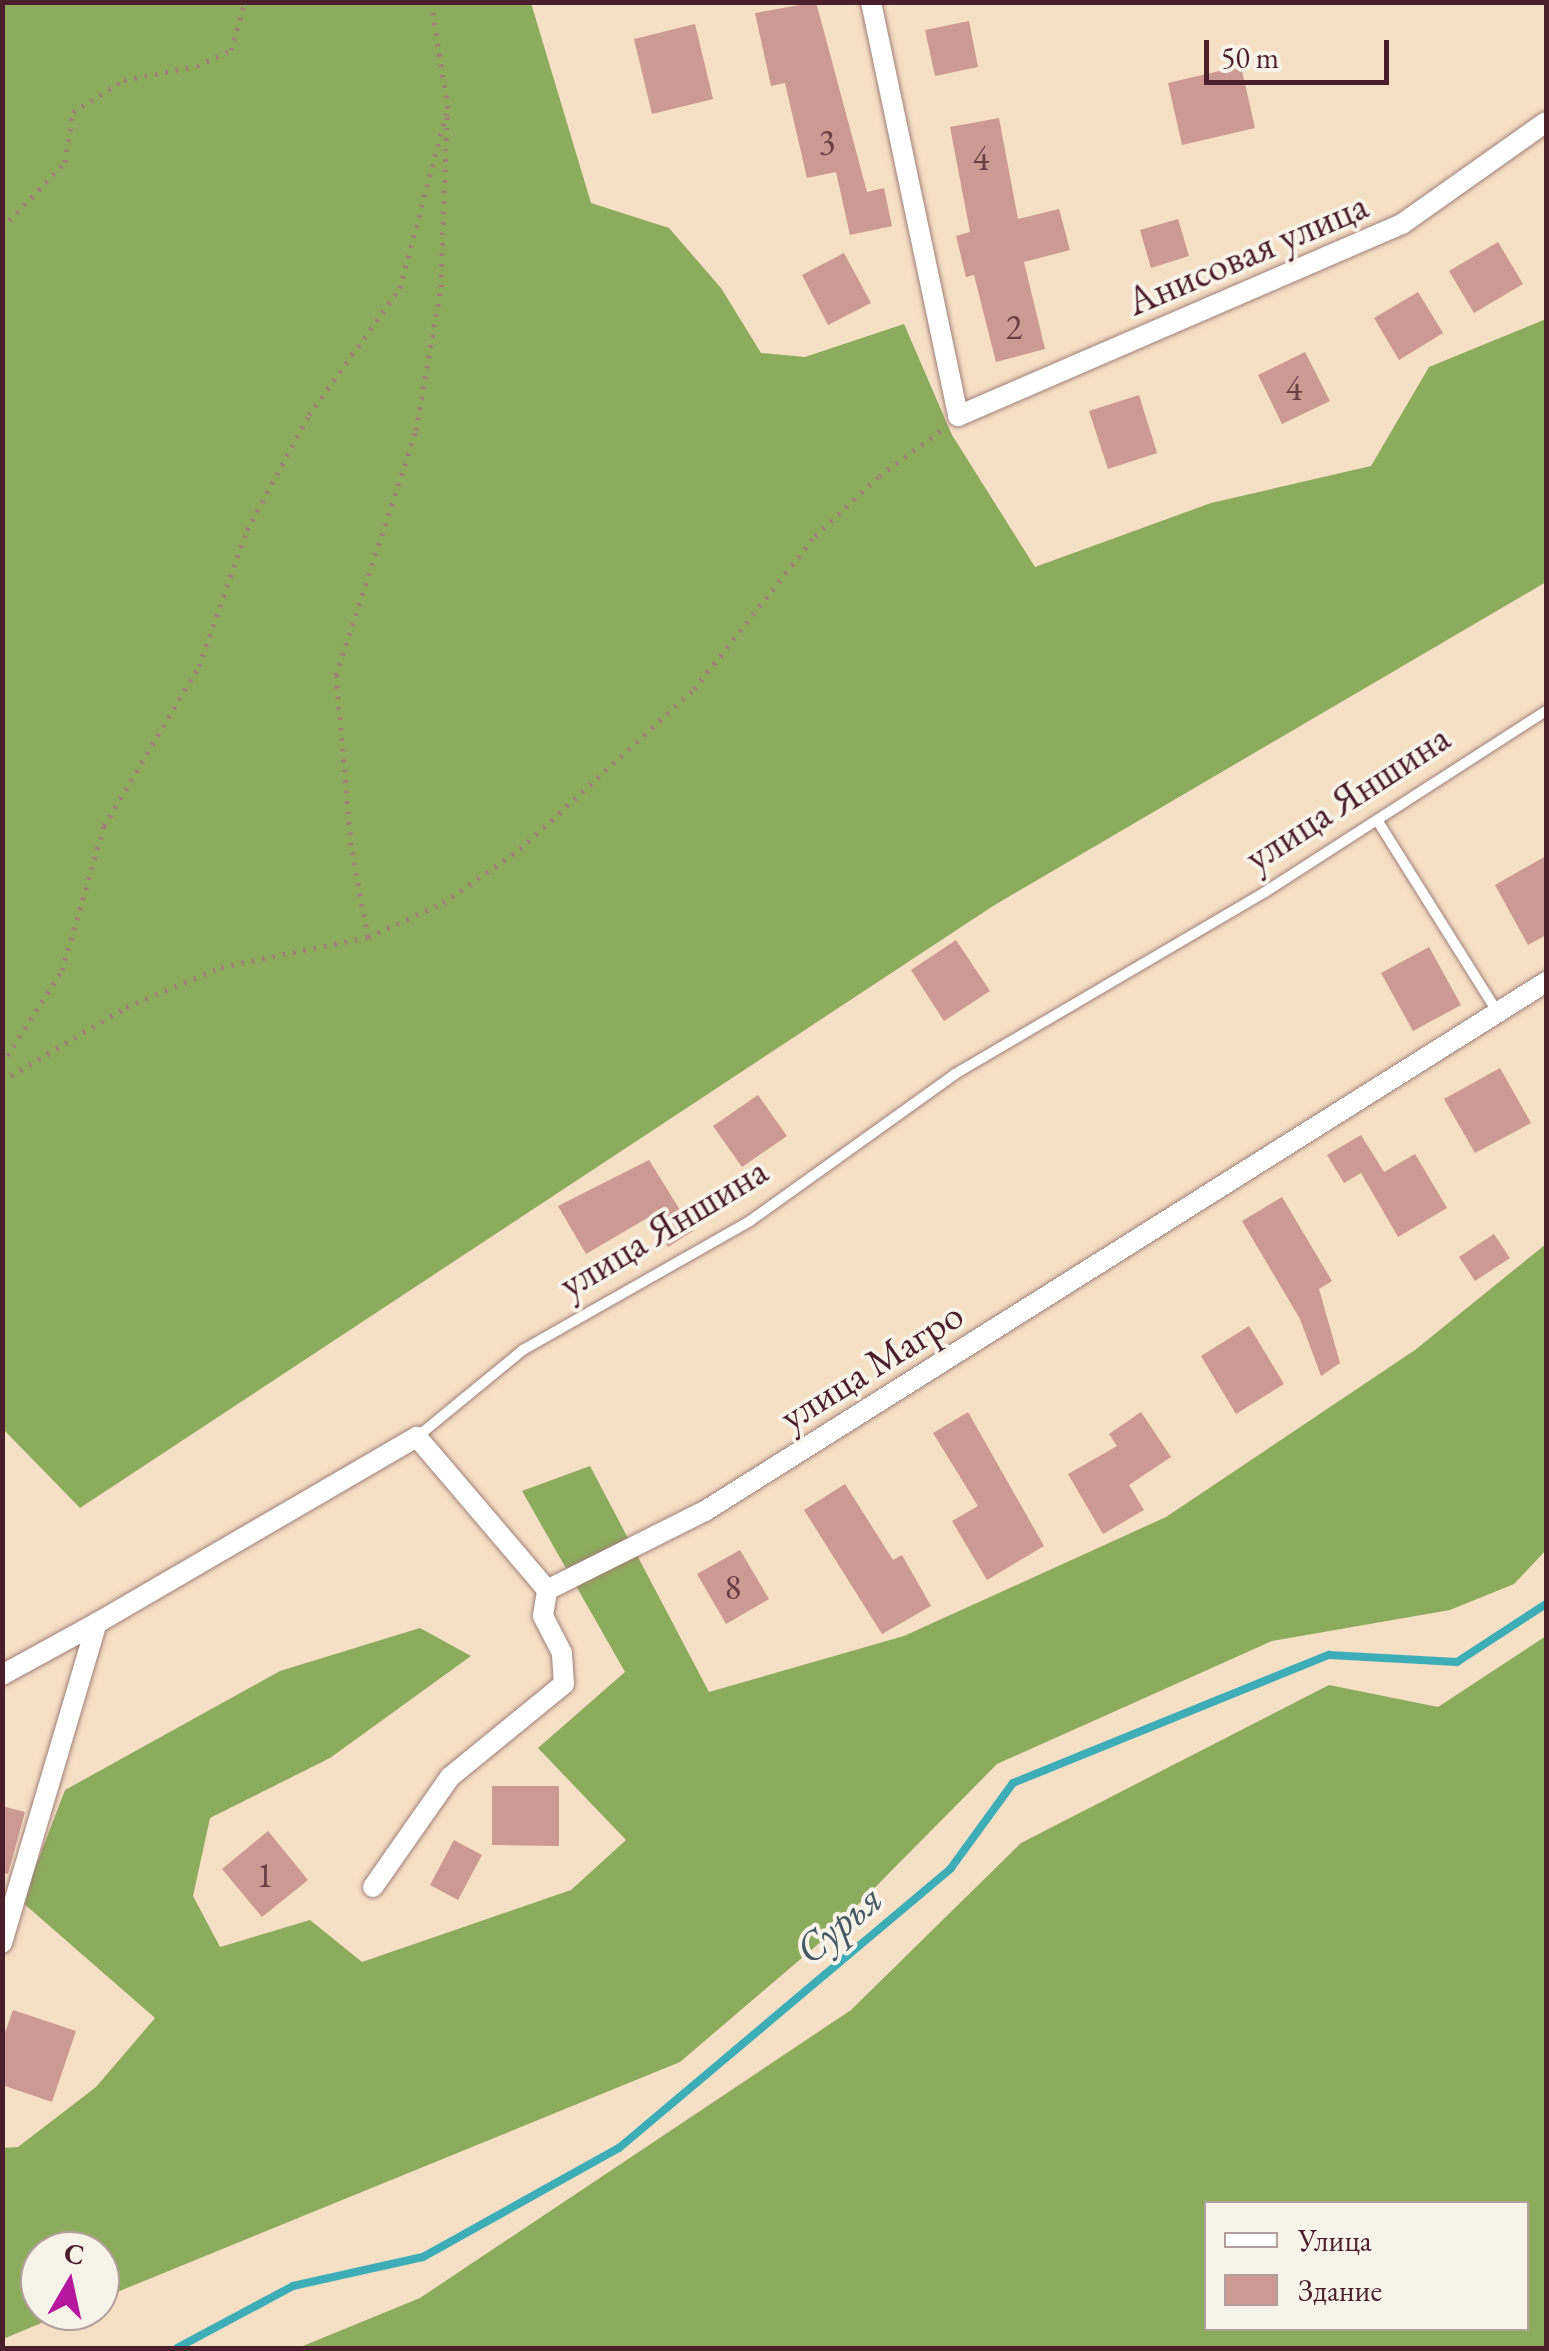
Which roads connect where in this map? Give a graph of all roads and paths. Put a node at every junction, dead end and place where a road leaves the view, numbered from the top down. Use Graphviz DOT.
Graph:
graph roads {
  1 [pos="246,2"];
  2 [pos="431,2"];
  3 [pos="871,2"];
  4 [pos="448,108"];
  5 [pos="1546,122"];
  6 [pos="2,228"];
  7 [pos="958,416"];
  8 [pos="1546,711"];
  9 [pos="1376,820"];
  10 [pos="368,937"];
  11 [pos="1546,982"];
  12 [pos="1498,1013"];
  13 [pos="2,1064"];
  14 [pos="2,1081"];
  15 [pos="418,1437"];
  16 [pos="547,1590"];
  17 [pos="98,1623"];
  18 [pos="2,1676"];
  19 [pos="372,1886"];
  20 [pos="2,1942"];
  1 -- 6 [label="path"];
  2 -- 4 [label="path"];
  3 -- 7 [label="street"];
  4 -- 10 [label="path"];
  4 -- 13 [label="path"];
  5 -- 7 [label="street, Анисовая улица"];
  7 -- 10 [label="path"];
  8 -- 9 [label="lane, улица Яншина"];
  9 -- 12 [label="lane"];
  9 -- 15 [label="lane, улица Яншина"];
  10 -- 14 [label="path"];
  11 -- 12 [label="street, улица Магро"];
  12 -- 16 [label="street, улица Магро"];
  15 -- 16 [label="street"];
  15 -- 17 [label="street, улица Яншина"];
  16 -- 19 [label="street"];
  17 -- 18 [label="street, улица Яншина"];
  17 -- 20 [label="street"];
}
